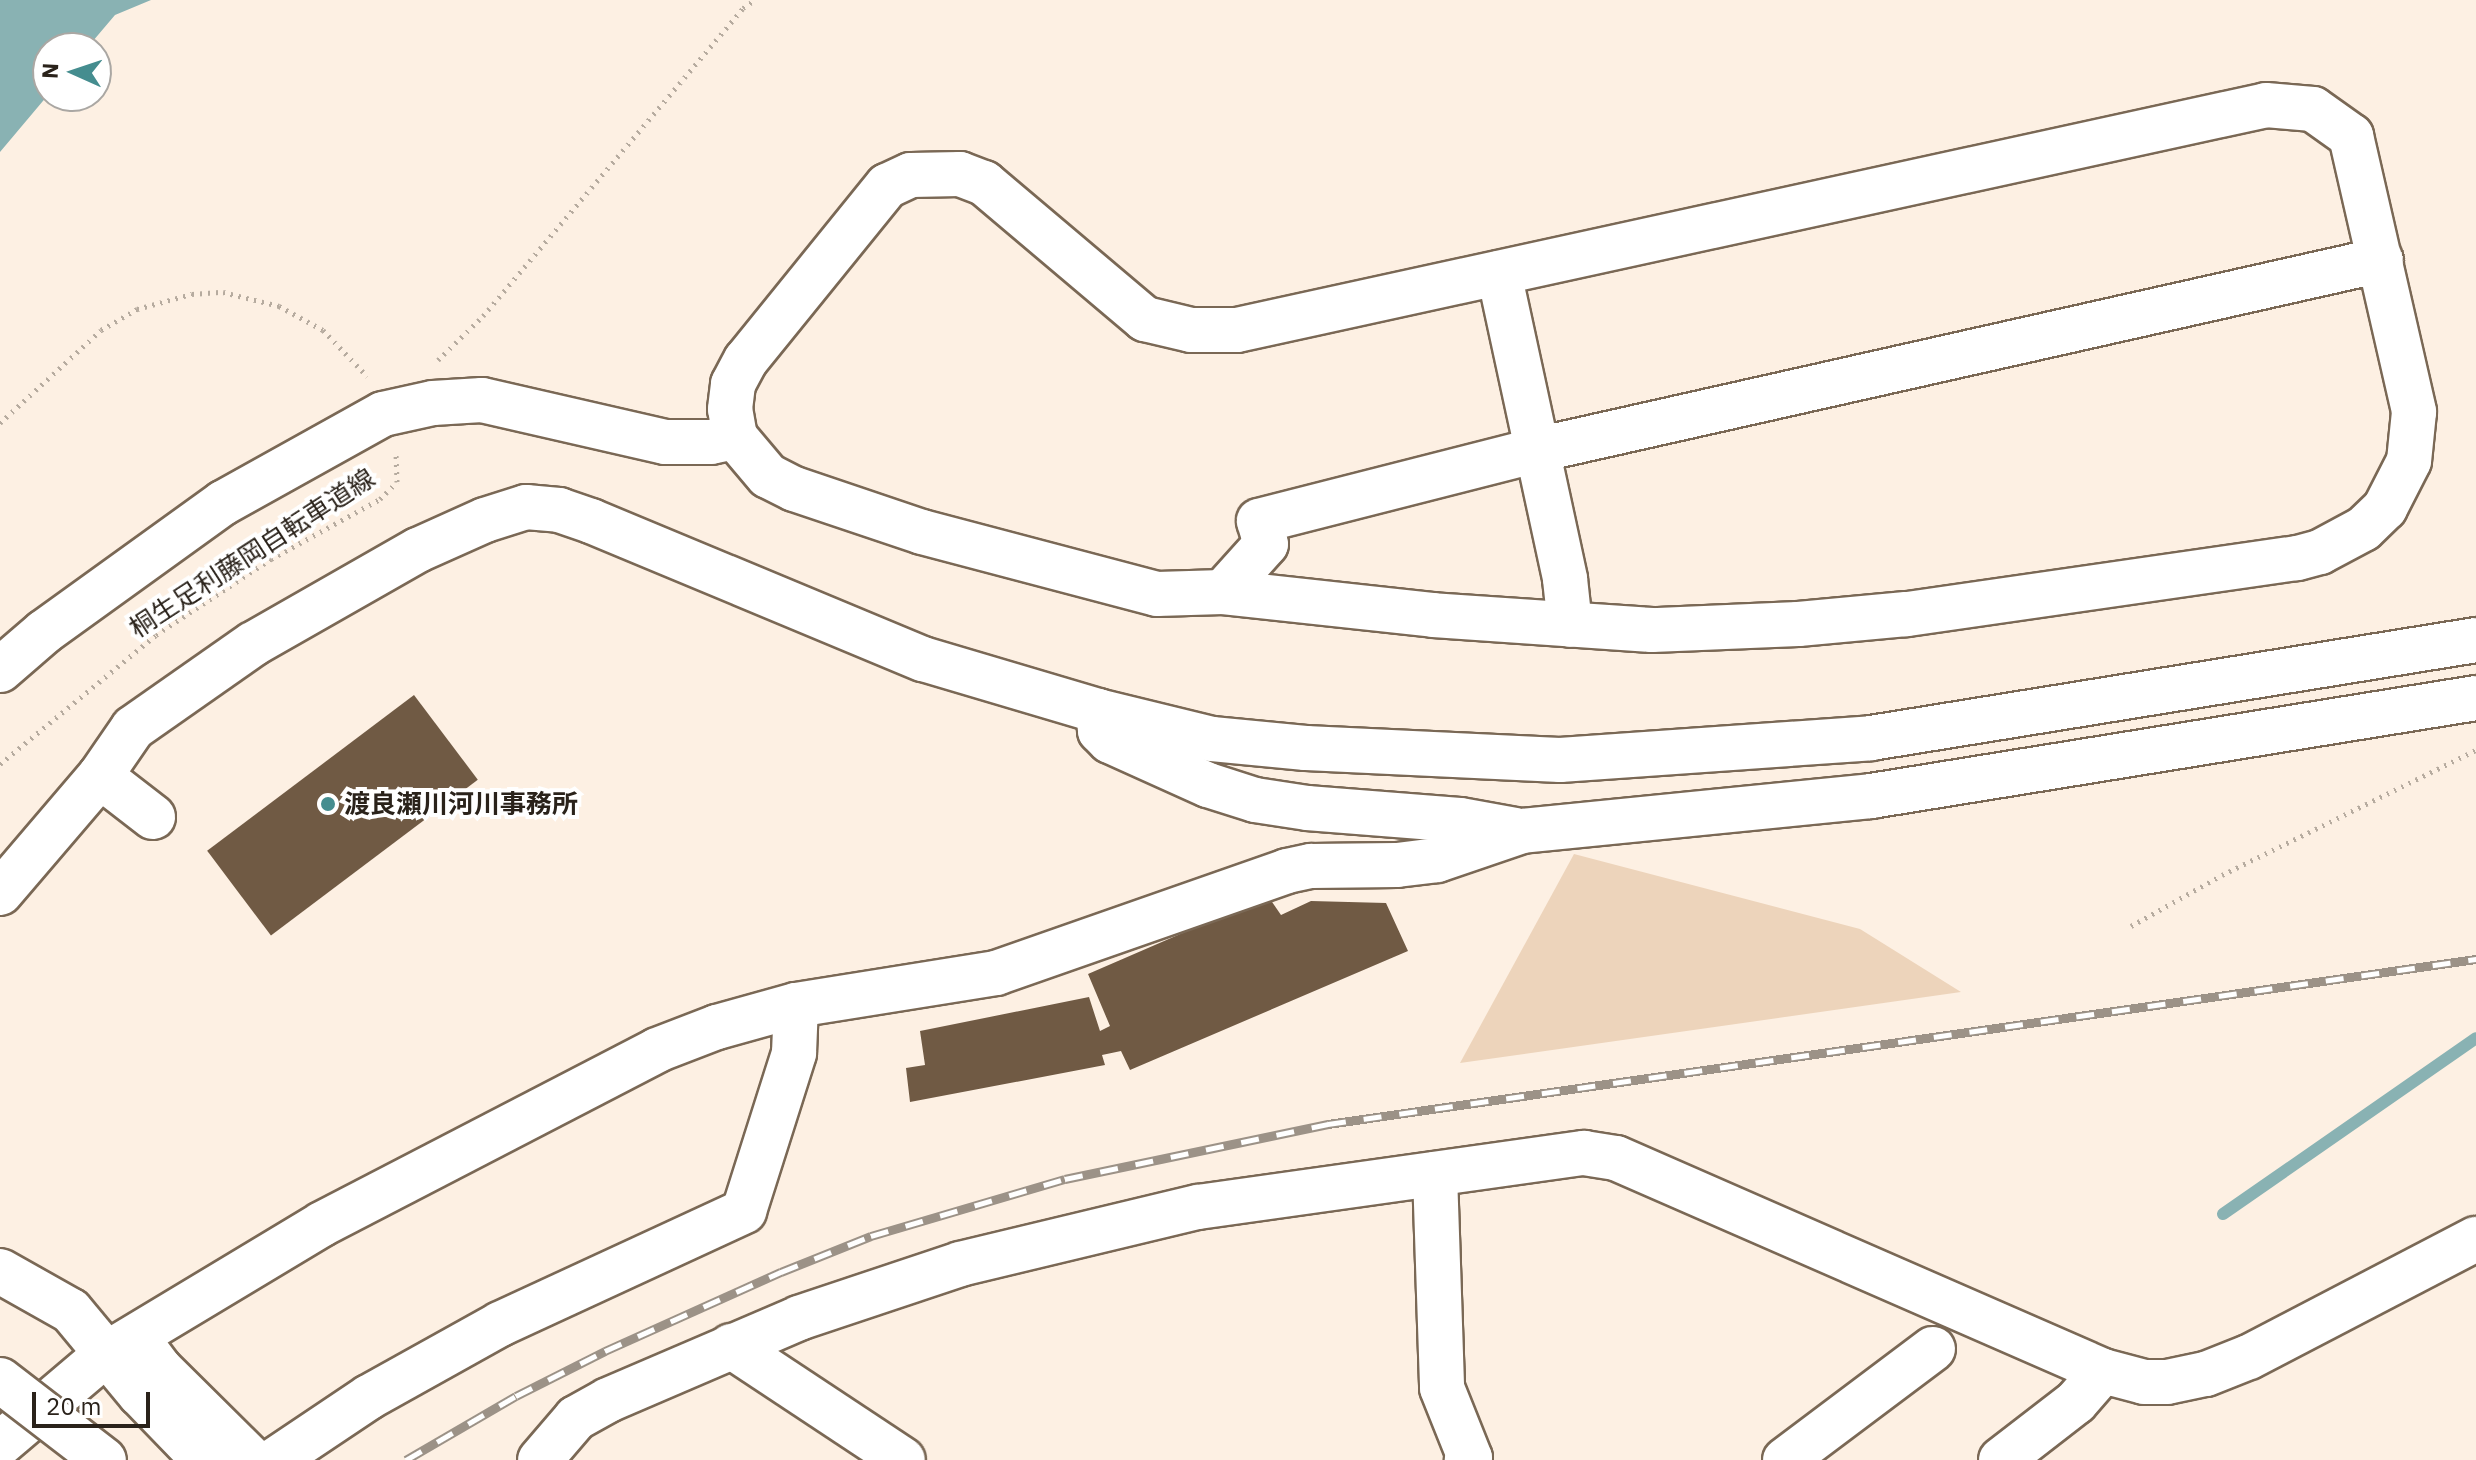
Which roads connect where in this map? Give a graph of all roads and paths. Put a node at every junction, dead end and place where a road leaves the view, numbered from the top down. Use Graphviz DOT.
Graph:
graph roads {
  1 [pos="755,0"];
  2 [pos="2381,260"];
  3 [pos="1499,273"];
  4 [pos="427,370"];
  5 [pos="371,381"];
  6 [pos="0,423"];
  7 [pos="735,437"];
  8 [pos="1537,450"];
  9 [pos="398,460"];
  10 [pos="1223,592"];
  11 [pos="1570,625"];
  12 [pos="2476,640"];
  13 [pos="0,670"];
  14 [pos="2476,698"];
  15 [pos="1098,711"];
  16 [pos="2476,750"];
  17 [pos="0,764"];
  18 [pos="100,776"];
  19 [pos="153,817"];
  20 [pos="1522,831"];
  21 [pos="0,893"];
  22 [pos="2131,926"];
  23 [pos="796,1005"];
  24 [pos="1435,1174"];
  25 [pos="2476,1239"];
  26 [pos="0,1271"];
  27 [pos="121,1346"];
  28 [pos="731,1346"];
  29 [pos="1933,1349"];
  30 [pos="2103,1371"];
  31 [pos="0,1380"];
  32 [pos="0,1444"];
  33 [pos="0,1452"];
  34 [pos="10,1460"];
  35 [pos="104,1460"];
  36 [pos="204,1460"];
  37 [pos="252,1460"];
  38 [pos="275,1460"];
  39 [pos="540,1460"];
  40 [pos="903,1460"];
  41 [pos="1467,1460"];
  42 [pos="1785,1460"];
  43 [pos="2001,1460"];
  1 -- 4 [label="path"];
  2 -- 3 [label="main road"];
  2 -- 8 [label="main road"];
  2 -- 11 [label="main road"];
  3 -- 7 [label="main road"];
  3 -- 8 [label="main road"];
  5 -- 6 [label="path"];
  7 -- 10 [label="main road"];
  7 -- 13 [label="main road"];
  8 -- 10 [label="main road"];
  8 -- 11 [label="main road"];
  9 -- 17 [label="path, 桐生足利藤岡自転車道線"];
  10 -- 11 [label="main road"];
  12 -- 15 [label="main road"];
  14 -- 20 [label="main road"];
  15 -- 18 [label="main road"];
  15 -- 20 [label="main road"];
  16 -- 22 [label="path"];
  18 -- 19 [label="main road"];
  18 -- 21 [label="main road"];
  20 -- 23 [label="main road"];
  23 -- 27 [label="main road"];
  23 -- 38 [label="main road"];
  24 -- 28 [label="main road"];
  24 -- 30 [label="main road"];
  24 -- 41 [label="main road"];
  25 -- 30 [label="main road"];
  26 -- 27 [label="main road"];
  27 -- 32 [label="main road"];
  27 -- 36 [label="main road"];
  27 -- 37 [label="main road"];
  28 -- 39 [label="main road"];
  28 -- 40 [label="main road"];
  29 -- 42 [label="main road"];
  30 -- 43 [label="main road"];
  31 -- 35 [label="main road, bridge"];
  33 -- 34 [label="main road"];
}
